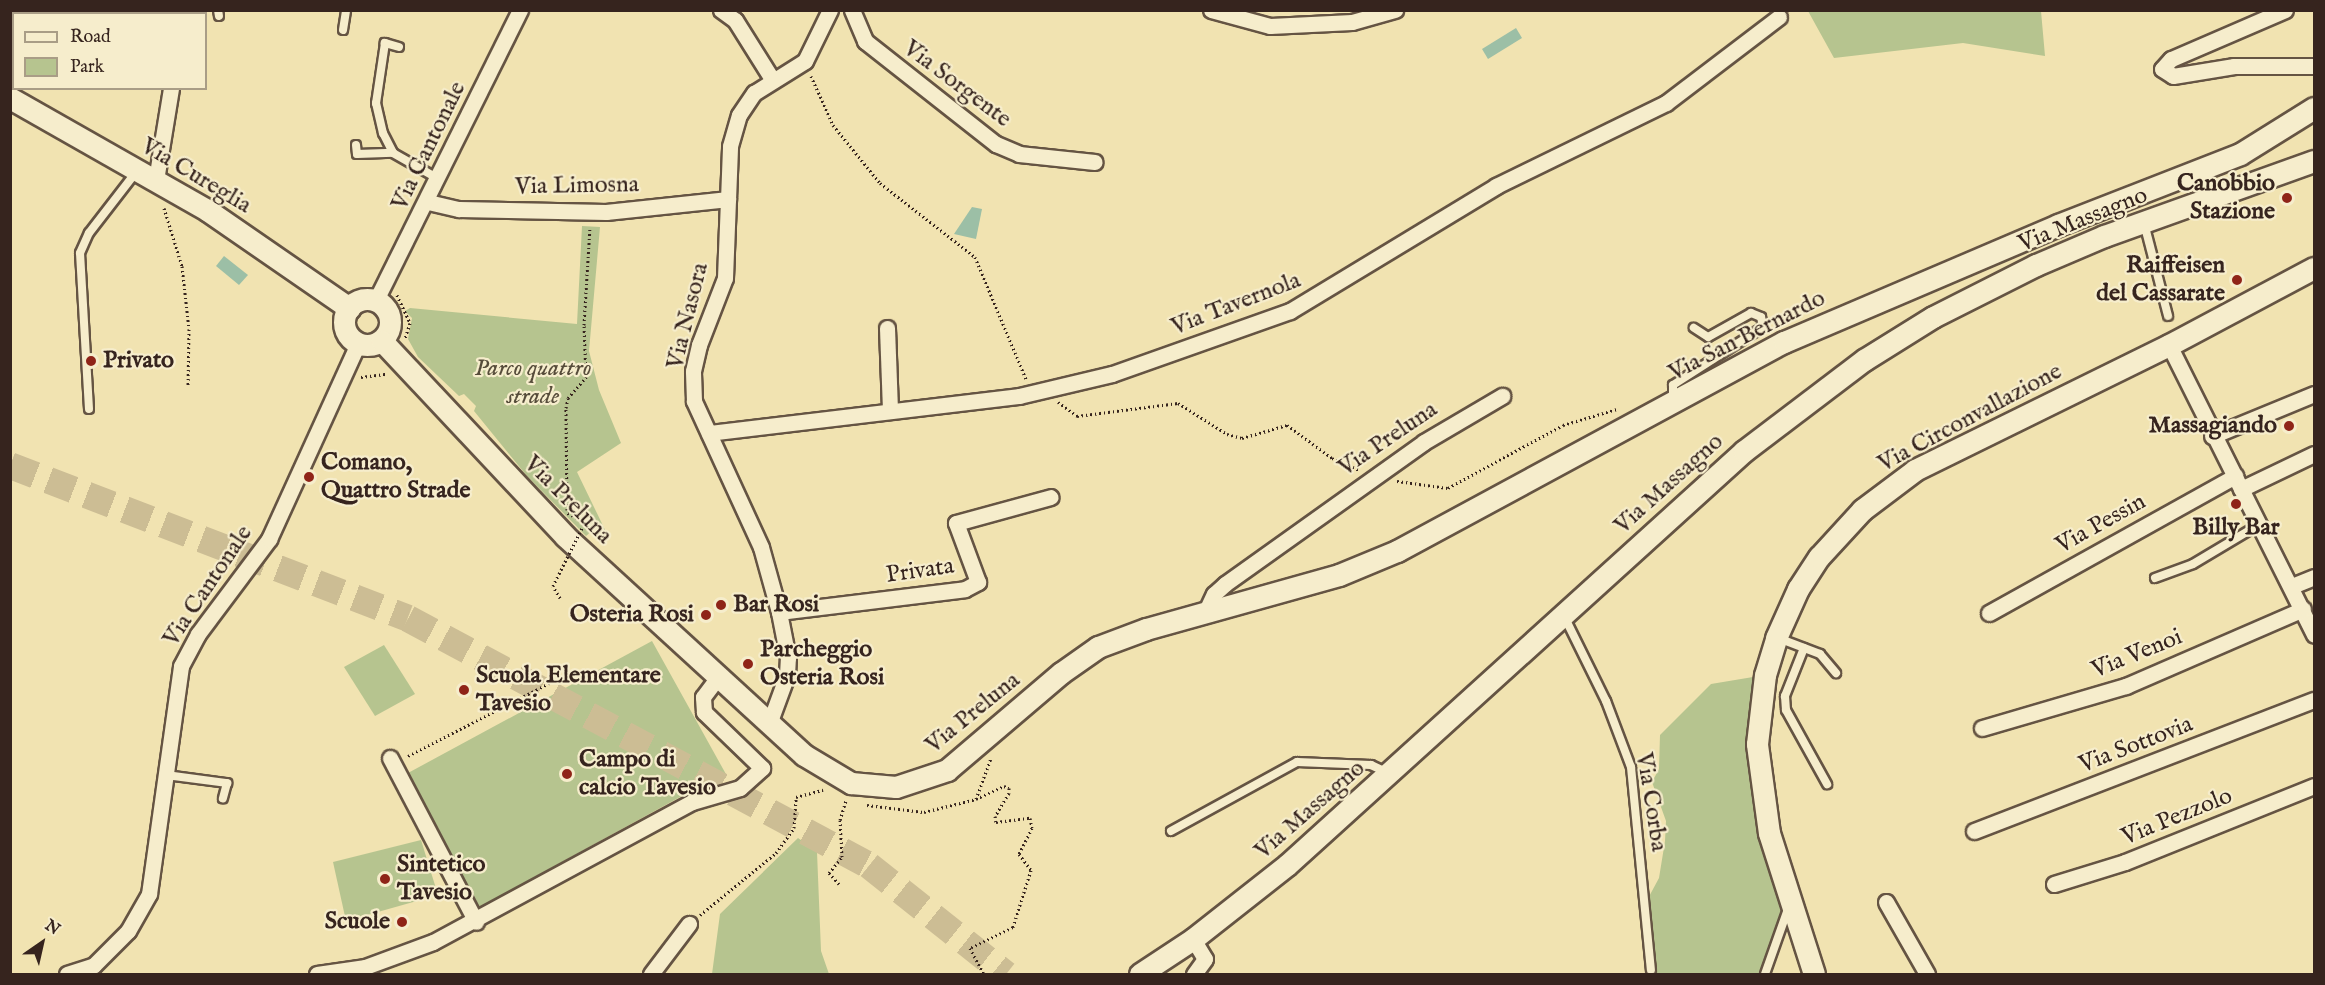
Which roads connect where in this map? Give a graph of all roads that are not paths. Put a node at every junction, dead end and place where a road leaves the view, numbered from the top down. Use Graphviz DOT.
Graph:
graph roads {
  1 [pos="345,10"];
  2 [pos="520,10"];
  3 [pos="721,10"];
  4 [pos="830,10"];
  5 [pos="852,10"];
  6 [pos="1211,10"];
  7 [pos="1395,10"];
  8 [pos="2285,10"];
  9 [pos="1779,17"];
  10 [pos="343,30"];
  11 [pos="399,47"];
  12 [pos="2314,66"];
  13 [pos="772,80"];
  14 [pos="171,90"];
  15 [pos="10,98"];
  16 [pos="2314,108"];
  17 [pos="356,145"];
  18 [pos="393,153"];
  19 [pos="2314,161"];
  20 [pos="1095,162"];
  21 [pos="138,170"];
  22 [pos="439,179"];
  23 [pos="156,180"];
  24 [pos="728,199"];
  25 [pos="428,202"];
  26 [pos="2143,222"];
  27 [pos="2314,268"];
  28 [pos="376,300"];
  29 [pos="349,308"];
  30 [pos="2168,316"];
  31 [pos="887,328"];
  32 [pos="1694,328"];
  33 [pos="381,341"];
  34 [pos="358,344"];
  35 [pos="2169,345"];
  36 [pos="2314,394"];
  37 [pos="1502,396"];
  38 [pos="1673,402"];
  39 [pos="88,409"];
  40 [pos="890,411"];
  41 [pos="709,433"];
  42 [pos="2212,436"];
  43 [pos="2314,454"];
  44 [pos="2238,483"];
  45 [pos="1051,497"];
  46 [pos="2260,524"];
  47 [pos="2314,577"];
  48 [pos="2155,578"];
  49 [pos="2292,586"];
  50 [pos="2303,609"];
  51 [pos="780,612"];
  52 [pos="1205,613"];
  53 [pos="1989,613"];
  54 [pos="1564,615"];
  55 [pos="2314,635"];
  56 [pos="1776,638"];
  57 [pos="1804,648"];
  58 [pos="1836,673"];
  59 [pos="718,677"];
  60 [pos="2314,700"];
  61 [pos="769,724"];
  62 [pos="1982,728"];
  63 [pos="393,760"];
  64 [pos="166,775"];
  65 [pos="1390,775"];
  66 [pos="1827,784"];
  67 [pos="2314,786"];
  68 [pos="224,798"];
  69 [pos="1171,831"];
  70 [pos="1974,831"];
  71 [pos="2054,884"];
  72 [pos="1791,902"];
  73 [pos="1886,902"];
  74 [pos="476,921"];
  75 [pos="689,924"];
  76 [pos="1193,939"];
  77 [pos="1651,970"];
  78 [pos="67,975"];
  79 [pos="316,975"];
  80 [pos="651,975"];
  81 [pos="1140,975"];
  82 [pos="1194,975"];
  83 [pos="1764,975"];
  84 [pos="1814,975"];
  85 [pos="1927,975"];
  1 -- 10 [label="lane"];
  2 -- 22 [label="street, Via Cantonale"];
  3 -- 13 [label="street"];
  4 -- 13 [label="street, Via Nasora"];
  5 -- 20 [label="street, Via Sorgente"];
  6 -- 7 [label="street"];
  8 -- 12 [label="street"];
  9 -- 40 [label="street, Via Tavernola"];
  11 -- 18 [label="lane"];
  13 -- 24 [label="street, Via Nasora"];
  14 -- 23 [label="street"];
  15 -- 21 [label="street, Via Cureglia"];
  16 -- 38 [label="street, Via San Bernardo"];
  17 -- 18 [label="lane"];
  18 -- 22 [label="lane"];
  19 -- 26 [label="street, Via Massagno"];
  21 -- 23 [label="street, Via Cureglia"];
  21 -- 39 [label="lane"];
  22 -- 25 [label="street, Via Cantonale"];
  23 -- 29 [label="street, Via Cureglia"];
  24 -- 25 [label="street, Via Limosna"];
  24 -- 41 [label="street, Via Nasora"];
  25 -- 28 [label="street, Via Cantonale"];
  26 -- 30 [label="lane"];
  26 -- 54 [label="street, Via Massagno"];
  27 -- 35 [label="street"];
  28 -- 29 [label="street"];
  28 -- 33 [label="street"];
  29 -- 34 [label="street"];
  31 -- 40 [label="street"];
  32 -- 38 [label="lane"];
  33 -- 34 [label="street"];
  33 -- 59 [label="street, Via Preluna"];
  34 -- 64 [label="street, Via Cantonale"];
  35 -- 42 [label="street"];
  35 -- 56 [label="street, Via Circonvallazione"];
  36 -- 42 [label="street"];
  37 -- 52 [label="street, Via Preluna"];
  38 -- 52 [label="street, Via San Bernardo"];
  40 -- 41 [label="street, Via Tavernola"];
  41 -- 51 [label="street, Via Nasora"];
  42 -- 44 [label="street"];
  43 -- 44 [label="street, Via Pessin"];
  44 -- 46 [label="street"];
  44 -- 53 [label="street, Via Pessin"];
  45 -- 51 [label="street, Privata"];
  46 -- 48 [label="lane"];
  46 -- 49 [label="street"];
  47 -- 49 [label="street"];
  49 -- 50 [label="street"];
  50 -- 55 [label="street"];
  50 -- 62 [label="street, Via Venoi"];
  51 -- 61 [label="street, Via Nasora"];
  52 -- 61 [label="street, Via Preluna"];
  54 -- 65 [label="street, Via Massagno"];
  54 -- 77 [label="lane, Via Corba"];
  56 -- 57 [label="lane"];
  56 -- 72 [label="street, Via Circonvallazione"];
  57 -- 58 [label="lane"];
  57 -- 66 [label="lane"];
  59 -- 61 [label="street, Via Preluna"];
  59 -- 74 [label="street"];
  60 -- 70 [label="street, Via Sottovia"];
  63 -- 74 [label="street"];
  64 -- 68 [label="lane"];
  64 -- 78 [label="street, Via Cantonale"];
  65 -- 69 [label="lane"];
  65 -- 76 [label="street, Via Massagno"];
  67 -- 71 [label="street, Via Pezzolo"];
  72 -- 83 [label="lane"];
  72 -- 84 [label="street, Via Circonvallazione"];
  73 -- 85 [label="street"];
  74 -- 79 [label="street"];
  75 -- 80 [label="street"];
  76 -- 81 [label="street, Via Massagno"];
  76 -- 82 [label="street"];
}
